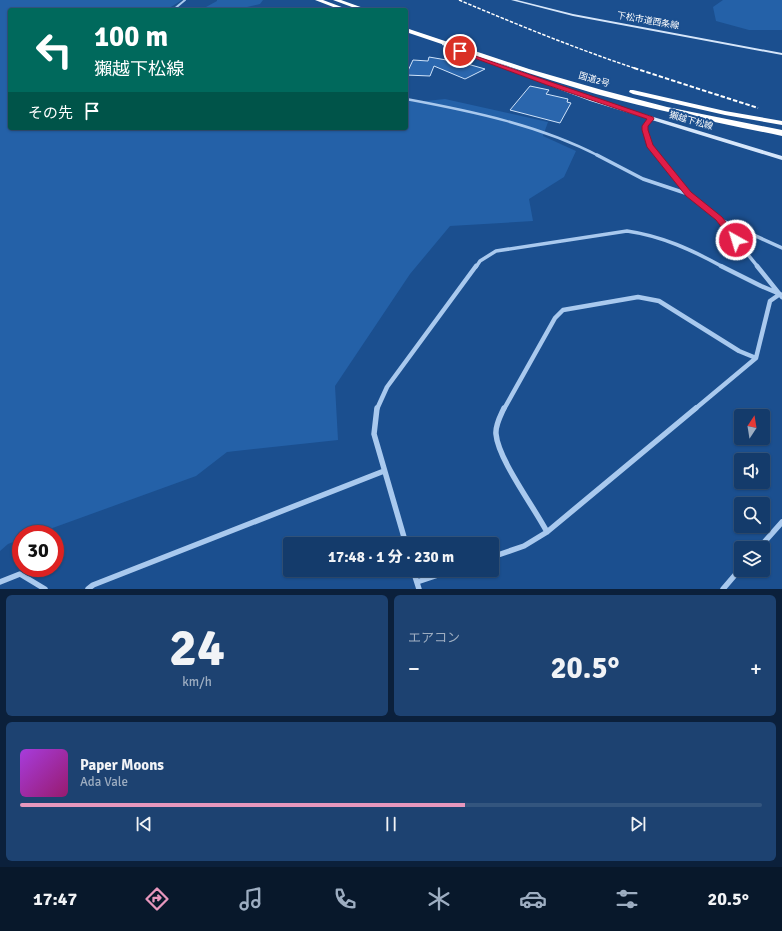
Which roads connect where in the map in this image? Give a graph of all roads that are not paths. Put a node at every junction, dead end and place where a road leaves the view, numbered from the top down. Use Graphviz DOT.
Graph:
graph roads {
  1 [pos="185,0"];
  2 [pos="318,0"];
  3 [pos="336,0"];
  4 [pos="513,0"];
  5 [pos="175,8"];
  6 [pos="341,8"];
  7 [pos="360,8"];
  8 [pos="408,24"];
  9 [pos="408,31"];
  10 [pos="416,33"];
  11 [pos="782,54"];
  12 [pos="408,99"];
  13 [pos="651,119"];
  14 [pos="782,123"];
  15 [pos="782,133"];
  16 [pos="782,158"];
  17 [pos="688,194"];
  18 [pos="719,219"];
  19 [pos="782,248"];
  20 [pos="781,296"];
  21 [pos="756,358"];
  22 [pos="384,471"];
  23 [pos="782,522"];
  24 [pos="547,532"];
  25 [pos="404,537"];
  26 [pos="765,541"];
  27 [pos="499,555"];
  28 [pos="734,576"];
  29 [pos="438,577"];
  30 [pos="0,582"];
  31 [pos="418,586"];
  32 [pos="45,589"];
  33 [pos="88,589"];
  34 [pos="722,589"];
  1 -- 5 [label="street"];
  2 -- 6 [label="highway"];
  3 -- 7 [label="highway"];
  4 -- 11 [label="main road, 下松市道西条線"];
  8 -- 14 [label="highway, 国道2号"];
  9 -- 10 [label="highway, 国道2号"];
  10 -- 13 [label="main road, 獺越下松線"];
  10 -- 15 [label="highway, 国道2号"];
  12 -- 17 [label="street"];
  13 -- 16 [label="main road, 獺越下松線"];
  13 -- 17 [label="street"];
  17 -- 18 [label="street"];
  18 -- 19 [label="street"];
  18 -- 20 [label="street"];
  20 -- 21 [label="street"];
  20 -- 22 [label="street"];
  21 -- 24 [label="street"];
  21 -- 24 [label="street"];
  22 -- 25 [label="street"];
  22 -- 33 [label="street"];
  23 -- 26 [label="street"];
  24 -- 27 [label="street"];
  28 -- 34 [label="street"];
  29 -- 31 [label="street"];
  30 -- 32 [label="street"];
}
